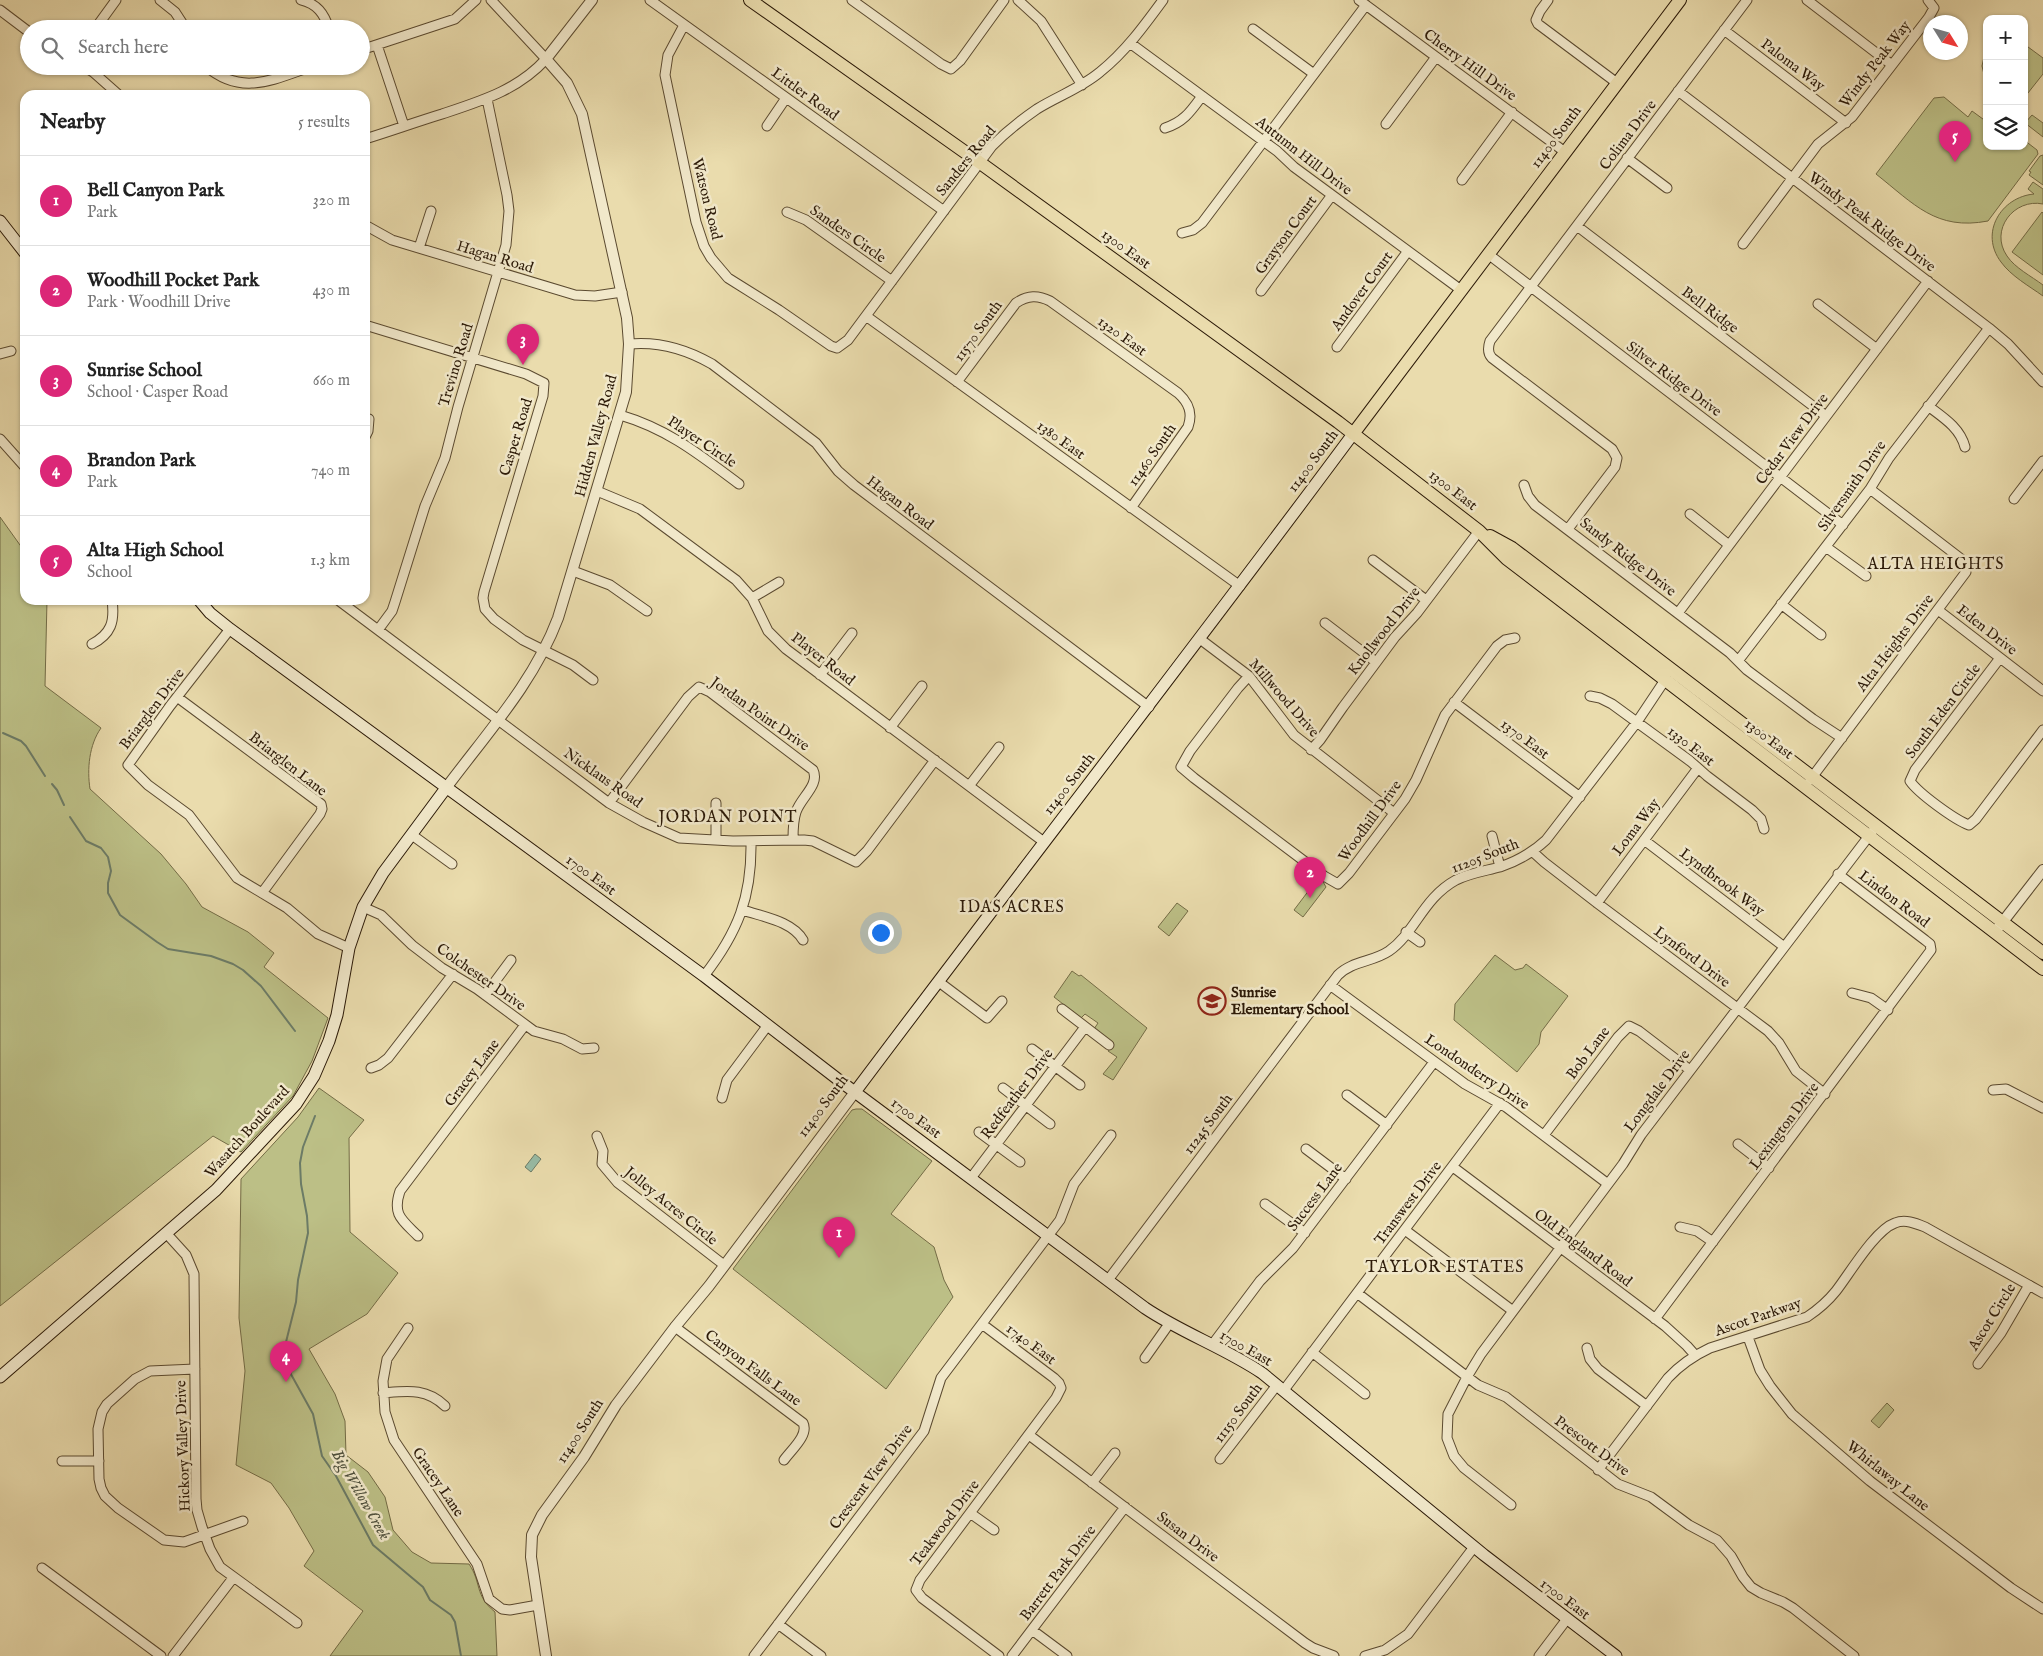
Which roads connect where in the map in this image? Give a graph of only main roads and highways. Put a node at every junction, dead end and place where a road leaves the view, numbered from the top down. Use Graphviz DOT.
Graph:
graph roads {
  1 [pos="750,0"];
  2 [pos="1680,0"];
  3 [pos="0,221"];
  4 [pos="20,247"];
  5 [pos="1353,434"];
  6 [pos="1479,531"];
  7 [pos="203,605"];
  8 [pos="1809,782"];
  9 [pos="446,788"];
  10 [pos="1999,927"];
  11 [pos="2043,953"];
  12 [pos="2043,969"];
  13 [pos="855,1092"];
  14 [pos="0,1377"];
  15 [pos="1616,1656"];
  1 -- 5 [label="main road, 1300 East"];
  2 -- 5 [label="main road, 11400 South"];
  3 -- 4 [label="main road"];
  5 -- 6 [label="main road, 1300 East"];
  5 -- 13 [label="main road, 11400 South"];
  6 -- 8 [label="main road, 1300 East"];
  6 -- 8 [label="main road, 1300 East"];
  7 -- 9 [label="main road, 1700 East"];
  8 -- 10 [label="main road, 1300 East"];
  9 -- 13 [label="main road, 1700 East"];
  9 -- 14 [label="main road, Wasatch Boulevard"];
  10 -- 11 [label="main road, 1300 East"];
  10 -- 12 [label="main road, 1300 East"];
  13 -- 15 [label="main road, 1700 East"];
}
